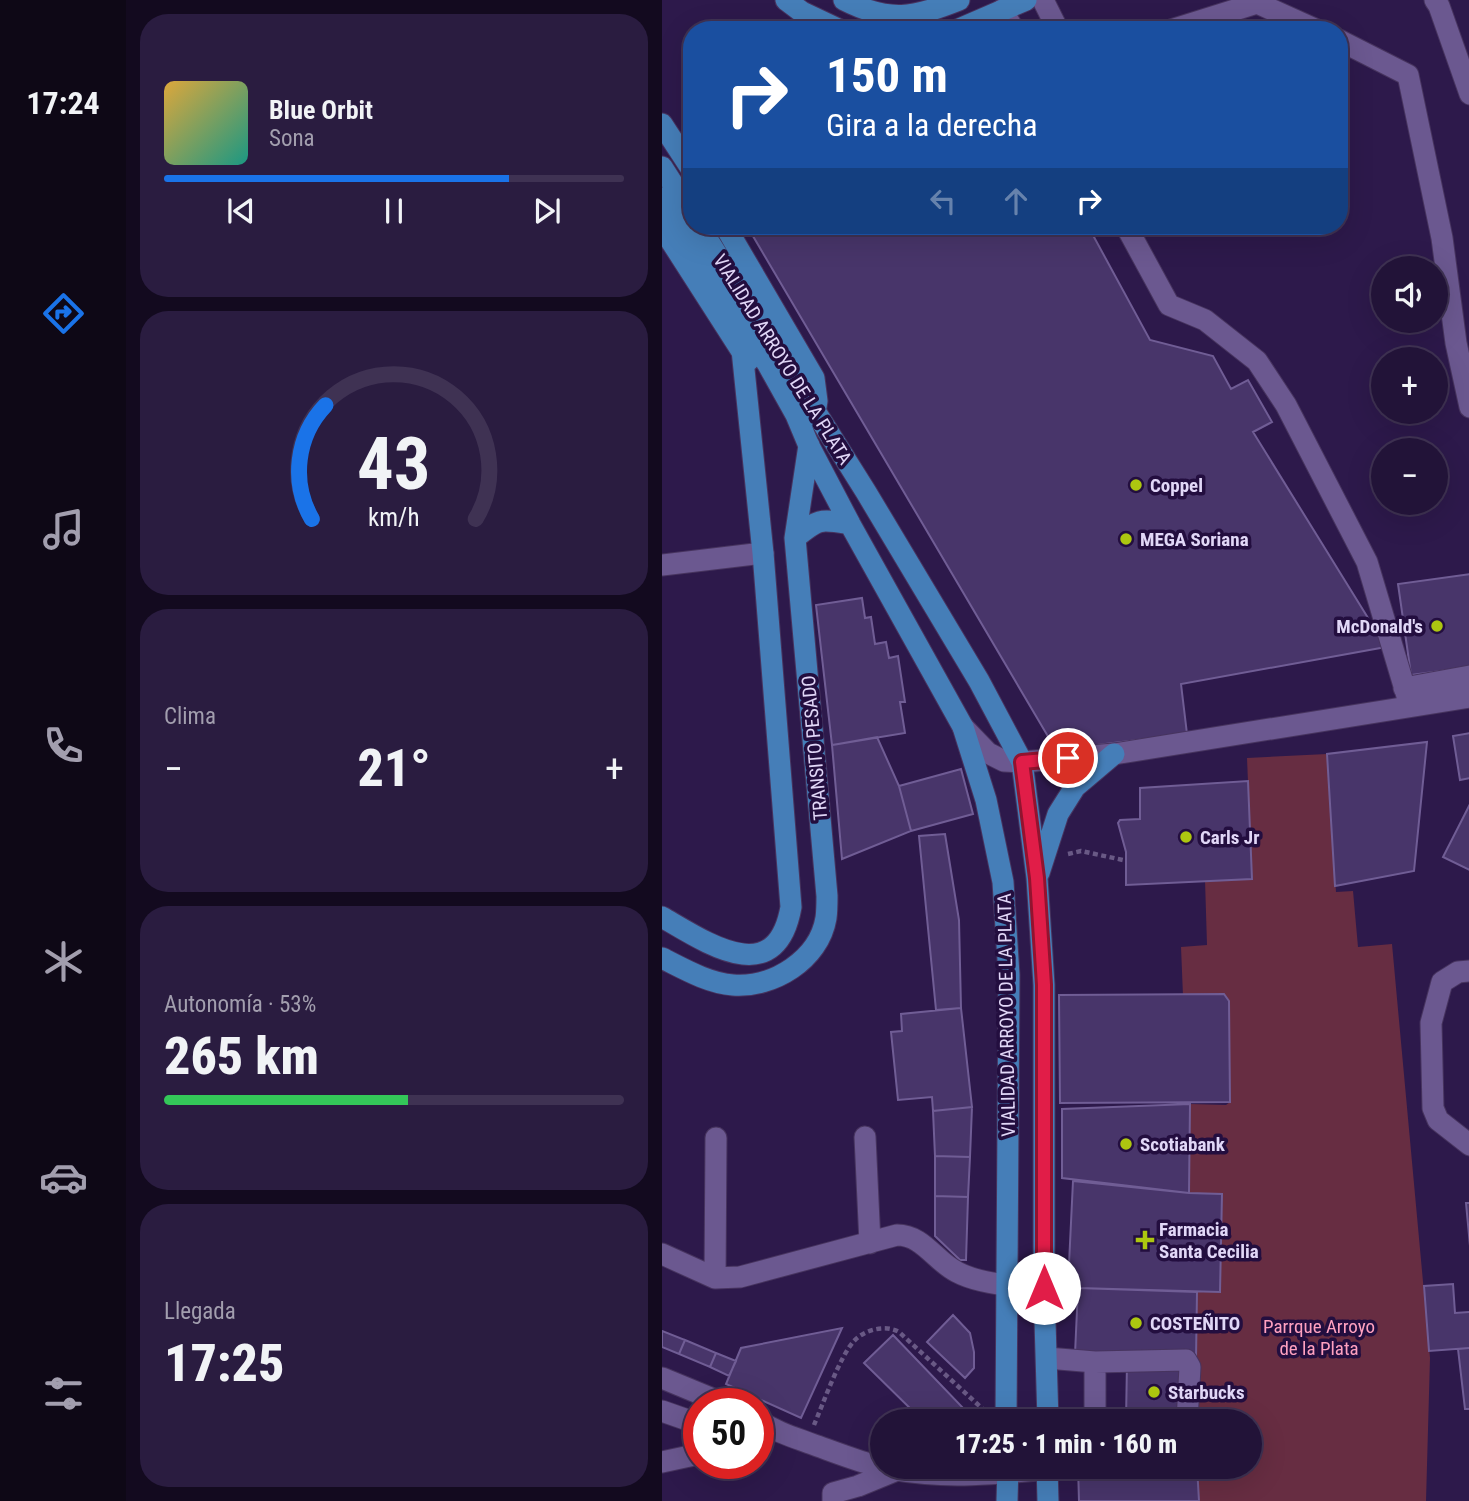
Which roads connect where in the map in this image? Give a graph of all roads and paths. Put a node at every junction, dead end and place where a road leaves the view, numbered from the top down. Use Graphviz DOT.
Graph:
graph roads {
  1 [pos="786,0"];
  2 [pos="844,0"];
  3 [pos="959,0"];
  4 [pos="1026,0"];
  5 [pos="1043,0"];
  6 [pos="1435,0"];
  7 [pos="1000,5"];
  8 [pos="821,21"];
  9 [pos="972,21"];
  10 [pos="1009,21"];
  11 [pos="1054,21"];
  12 [pos="1200,21"];
  13 [pos="1296,21"];
  14 [pos="1348,45"];
  15 [pos="1469,94"];
  16 [pos="662,124"];
  17 [pos="683,156"];
  18 [pos="662,167"];
  19 [pos="662,198"];
  20 [pos="683,200"];
  21 [pos="662,227"];
  22 [pos="683,231"];
  23 [pos="686,235"];
  24 [pos="704,235"];
  25 [pos="730,235"];
  26 [pos="1131,235"];
  27 [pos="668,244"];
  28 [pos="742,350"];
  29 [pos="1469,407"];
  30 [pos="807,410"];
  31 [pos="809,445"];
  32 [pos="850,524"];
  33 [pos="795,538"];
  34 [pos="764,553"];
  35 [pos="662,565"];
  36 [pos="1469,676"];
  37 [pos="1407,697"];
  38 [pos="1469,697"];
  39 [pos="963,727"];
  40 [pos="1114,754"];
  41 [pos="1022,762"];
  42 [pos="1068,854"];
  43 [pos="1123,860"];
  44 [pos="1037,878"];
  45 [pos="662,917"];
  46 [pos="662,958"];
  47 [pos="1469,971"];
  48 [pos="864,1137"];
  49 [pos="716,1138"];
  50 [pos="1469,1144"];
  51 [pos="870,1242"];
  52 [pos="662,1254"];
  53 [pos="714,1278"];
  54 [pos="1008,1286"];
  55 [pos="1044,1288"];
  56 [pos="1047,1358"];
  57 [pos="1095,1363"];
  58 [pos="662,1378"];
  59 [pos="686,1388"];
  60 [pos="983,1409"];
  61 [pos="1006,1409"];
  62 [pos="1048,1409"];
  63 [pos="1095,1409"];
  64 [pos="1188,1409"];
  65 [pos="662,1412"];
  66 [pos="683,1419"];
  67 [pos="774,1433"];
  68 [pos="806,1442"];
  69 [pos="683,1457"];
  70 [pos="662,1462"];
  71 [pos="870,1463"];
  72 [pos="875,1479"];
  73 [pos="1008,1479"];
  74 [pos="1047,1479"];
  75 [pos="833,1501"];
  76 [pos="1007,1501"];
  77 [pos="1048,1501"];
  1 -- 8 [label="main road"];
  2 -- 3 [label="main road"];
  4 -- 7 [label="main road"];
  5 -- 11 [label="street"];
  6 -- 15 [label="street"];
  7 -- 9 [label="main road"];
  7 -- 10 [label="street"];
  12 -- 13 [label="street"];
  14 -- 29 [label="street"];
  16 -- 17 [label="main road"];
  18 -- 20 [label="main road"];
  19 -- 22 [label="main road"];
  21 -- 27 [label="main road, VIALIDAD ARROYO DE LA PLATA"];
  23 -- 30 [label="main road"];
  24 -- 30 [label="main road, VIALIDAD ARROYO DE LA PLATA"];
  25 -- 30 [label="main road, TRANSITO PESADO"];
  26 -- 37 [label="street"];
  27 -- 28 [label="main road, VIALIDAD ARROYO DE LA PLATA"];
  28 -- 31 [label="main road, VIALIDAD ARROYO DE LA PLATA"];
  28 -- 34 [label="main road, TRANSITO PESADO"];
  30 -- 31 [label="main road, TRANSITO PESADO"];
  30 -- 41 [label="main road, VIALIDAD ARROYO DE LA PLATA"];
  31 -- 32 [label="main road, VIALIDAD ARROYO DE LA PLATA"];
  31 -- 33 [label="main road, TRANSITO PESADO"];
  32 -- 33 [label="main road"];
  32 -- 39 [label="main road, VIALIDAD ARROYO DE LA PLATA"];
  33 -- 46 [label="main road, TRANSITO PESADO"];
  34 -- 35 [label="street"];
  34 -- 45 [label="main road, TRANSITO PESADO"];
  36 -- 37 [label="street"];
  37 -- 38 [label="street"];
  37 -- 40 [label="street"];
  39 -- 41 [label="street"];
  39 -- 54 [label="main road, VIALIDAD ARROYO DE LA PLATA"];
  40 -- 41 [label="street"];
  40 -- 44 [label="main road"];
  41 -- 44 [label="main road"];
  42 -- 43 [label="path"];
  44 -- 55 [label="main road"];
  47 -- 50 [label="street"];
  48 -- 51 [label="street"];
  49 -- 53 [label="street"];
  51 -- 53 [label="street"];
  51 -- 54 [label="street"];
  52 -- 53 [label="street"];
  54 -- 55 [label="street"];
  54 -- 61 [label="main road, VIALIDAD ARROYO DE LA PLATA"];
  55 -- 56 [label="main road"];
  56 -- 57 [label="street"];
  56 -- 62 [label="main road"];
  57 -- 63 [label="street"];
  57 -- 64 [label="street"];
  58 -- 59 [label="street"];
  60 -- 68 [label="path"];
  65 -- 66 [label="street"];
  67 -- 68 [label="street"];
  68 -- 71 [label="street"];
  69 -- 70 [label="street"];
  72 -- 75 [label="street"];
  73 -- 76 [label="main road"];
  74 -- 77 [label="main road"];
}
